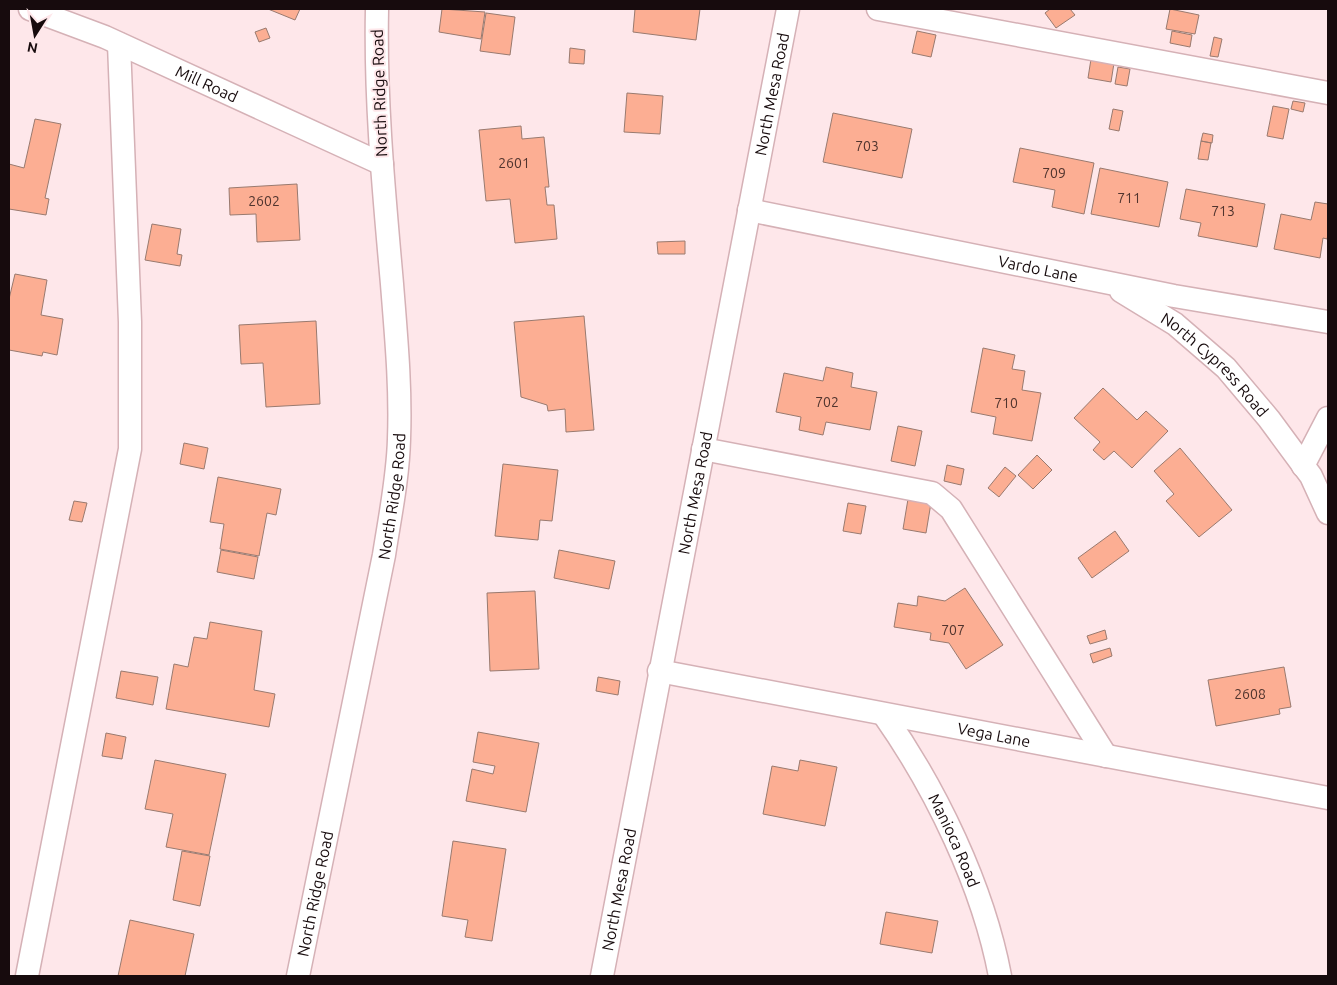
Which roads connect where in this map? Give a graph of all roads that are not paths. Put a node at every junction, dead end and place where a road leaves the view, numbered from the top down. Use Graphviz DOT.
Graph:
graph roads {
  1 [pos="30,9"];
  2 [pos="377,9"];
  3 [pos="788,9"];
  4 [pos="878,9"];
  5 [pos="119,44"];
  6 [pos="1328,93"];
  7 [pos="382,164"];
  8 [pos="749,210"];
  9 [pos="1108,283"];
  10 [pos="1328,322"];
  11 [pos="1328,418"];
  12 [pos="702,449"];
  13 [pos="1303,466"];
  14 [pos="1328,513"];
  15 [pos="659,672"];
  16 [pos="884,715"];
  17 [pos="1106,756"];
  18 [pos="1328,798"];
  19 [pos="27,976"];
  20 [pos="298,976"];
  21 [pos="602,976"];
  22 [pos="1000,976"];
  1 -- 5 [label="street, Mill Road"];
  2 -- 7 [label="street, North Ridge Road"];
  3 -- 8 [label="street, North Mesa Road"];
  4 -- 6 [label="street"];
  5 -- 7 [label="street, Mill Road"];
  5 -- 19 [label="street"];
  7 -- 20 [label="street, North Ridge Road"];
  8 -- 9 [label="street, Vardo Lane"];
  8 -- 12 [label="street, North Mesa Road"];
  9 -- 10 [label="street, Vardo Lane"];
  9 -- 13 [label="street, North Cypress Road"];
  11 -- 13 [label="street"];
  12 -- 15 [label="street, North Mesa Road"];
  12 -- 17 [label="street"];
  13 -- 14 [label="street, North Cypress Road"];
  15 -- 16 [label="street, Vega Lane"];
  15 -- 21 [label="street, North Mesa Road"];
  16 -- 17 [label="street, Vega Lane"];
  16 -- 22 [label="street, Manioca Road"];
  17 -- 18 [label="street, Vega Lane"];
}
